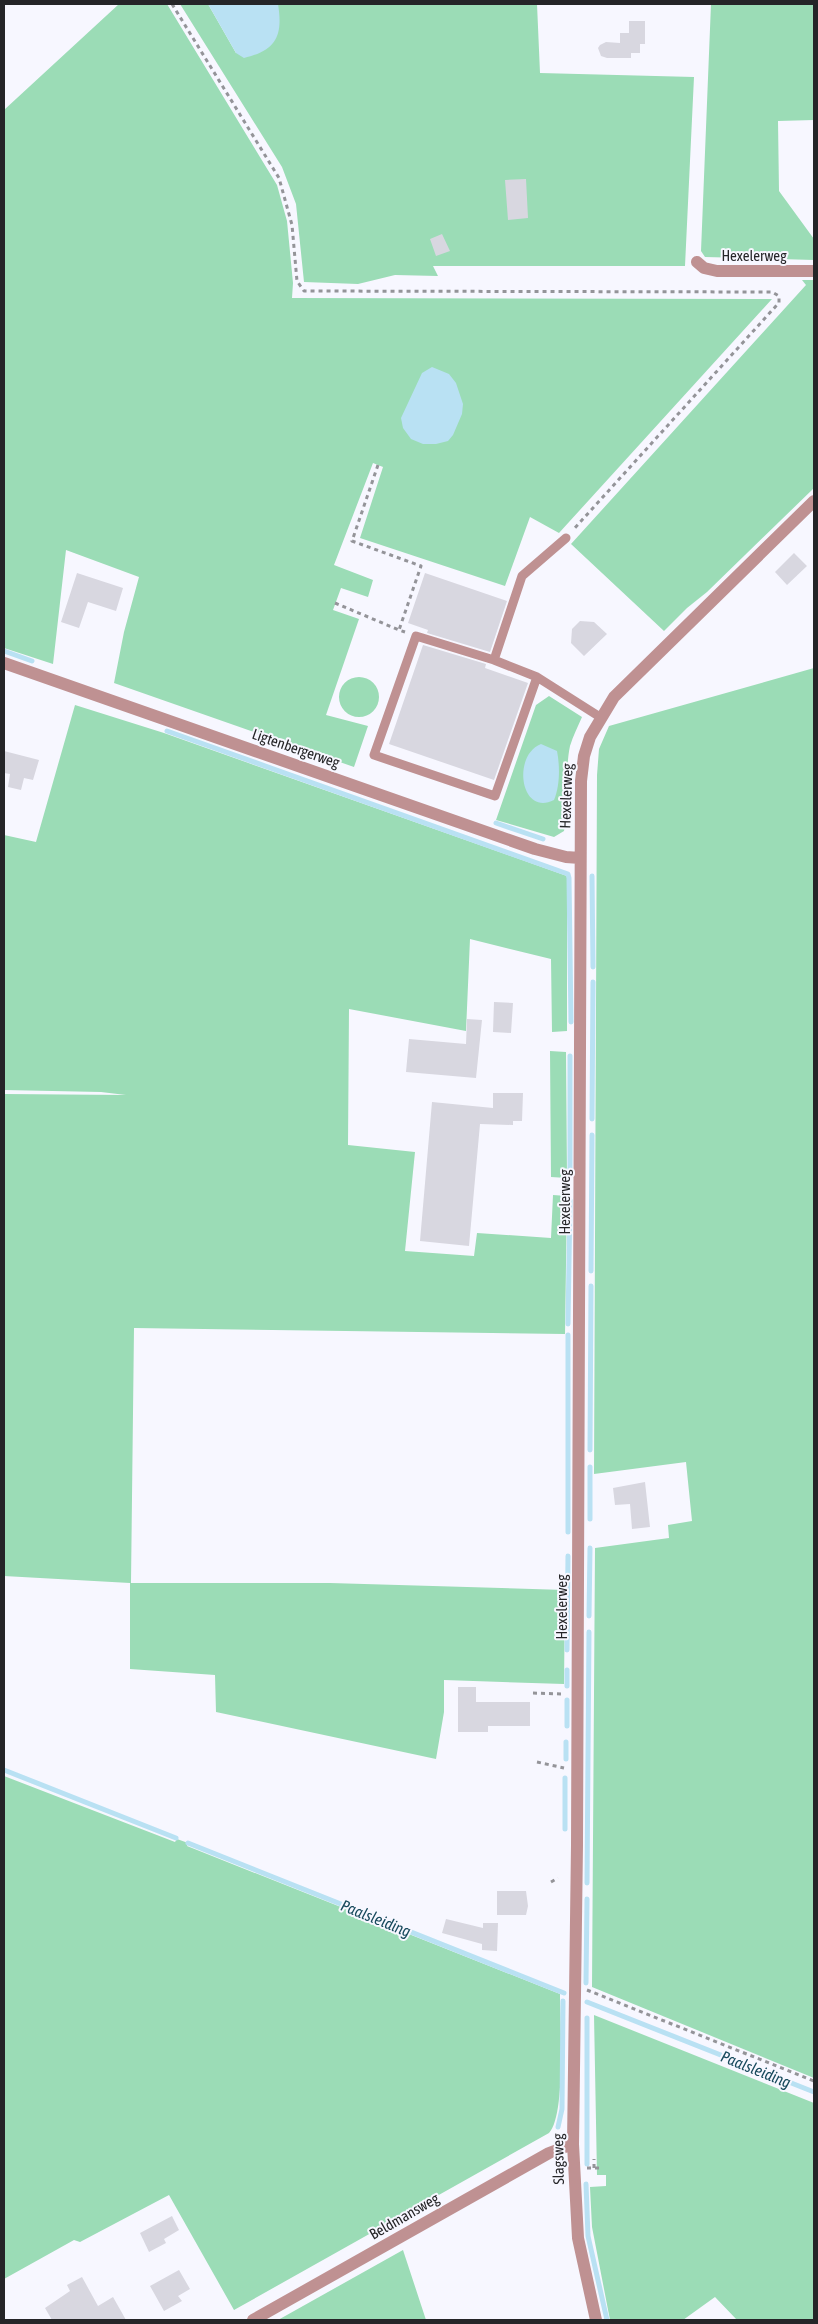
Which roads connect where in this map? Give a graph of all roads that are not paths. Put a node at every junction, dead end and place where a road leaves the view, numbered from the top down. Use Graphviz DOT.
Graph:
graph roads {
  1 [pos="697,262"];
  2 [pos="814,271"];
  3 [pos="814,501"];
  4 [pos="566,538"];
  5 [pos="494,660"];
  6 [pos="4,663"];
  7 [pos="537,677"];
  8 [pos="600,717"];
  9 [pos="580,858"];
  10 [pos="575,1990"];
  11 [pos="573,2144"];
  12 [pos="253,2320"];
  13 [pos="596,2320"];
  1 -- 2 [label="street, Hexelerweg"];
  3 -- 8 [label="street, Hexelerweg"];
  4 -- 5 [label="lane"];
  5 -- 7 [label="lane"];
  5 -- 7 [label="lane"];
  6 -- 9 [label="street, Ligtenbergerweg"];
  7 -- 8 [label="lane"];
  8 -- 9 [label="street, Hexelerweg"];
  9 -- 10 [label="street, Hexelerweg"];
  10 -- 11 [label="street, Slagsweg"];
  11 -- 12 [label="street, Beldmansweg"];
  11 -- 13 [label="street, Slagsweg"];
}
